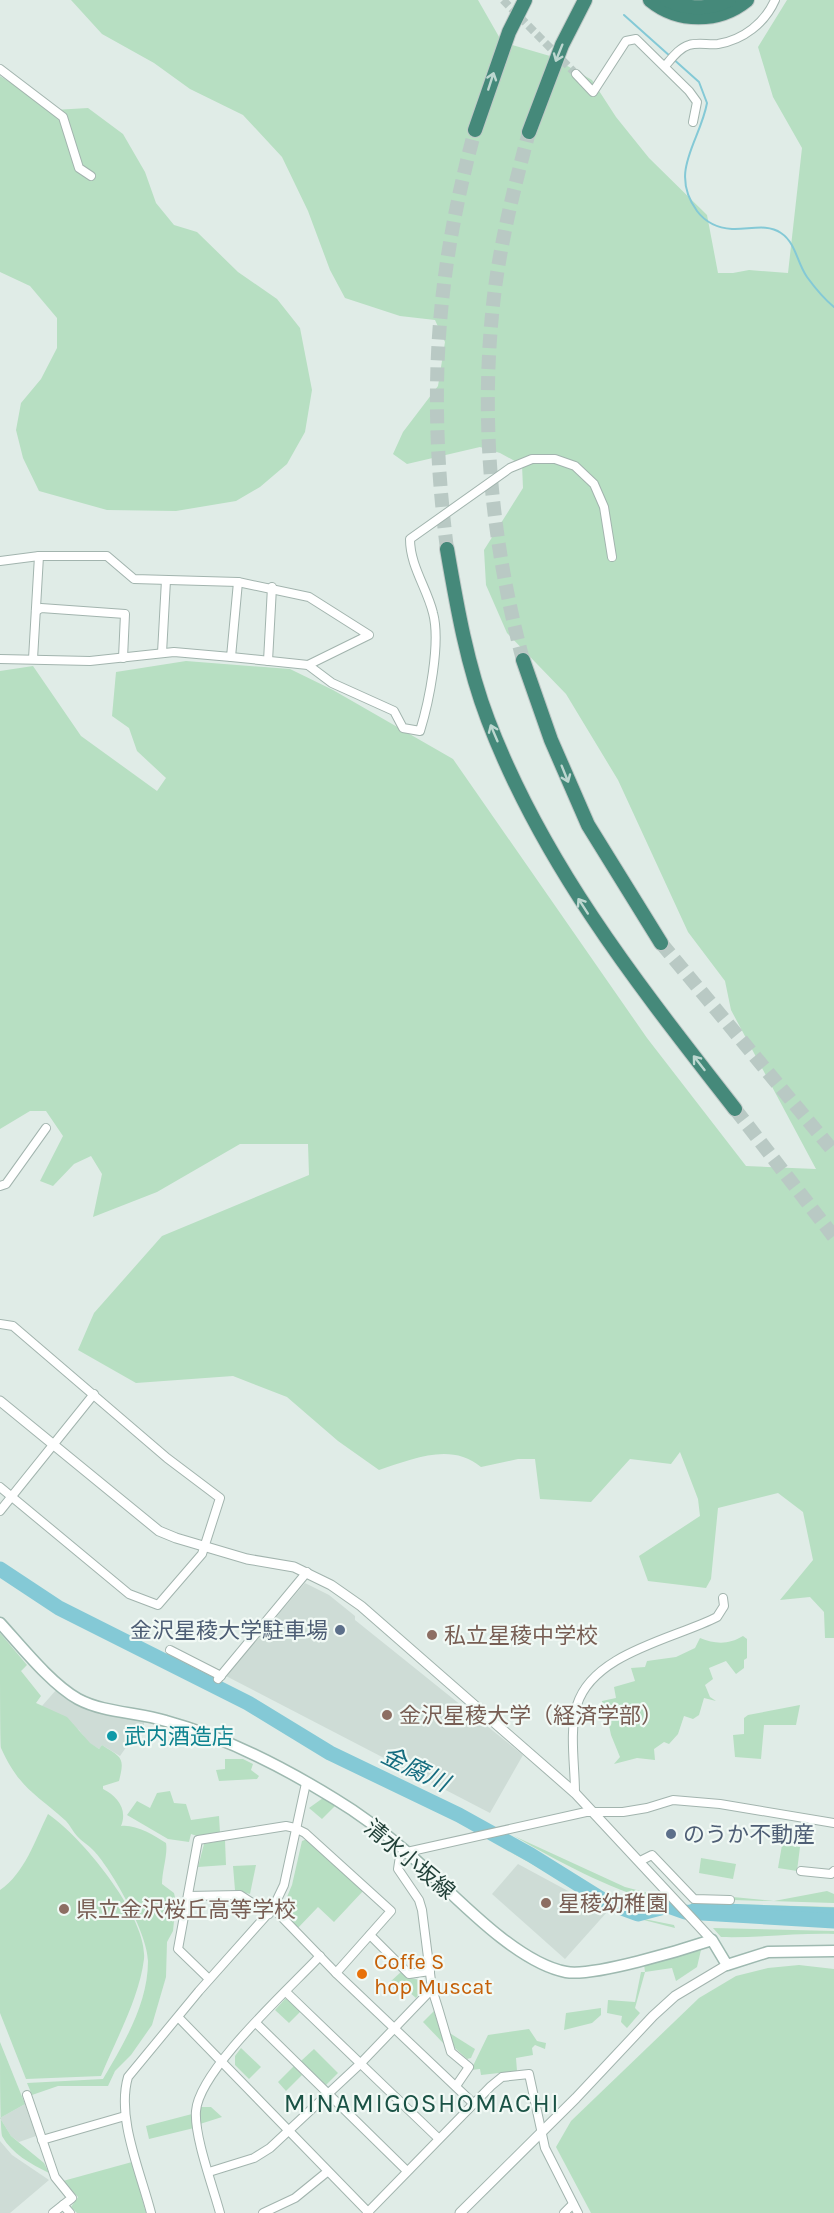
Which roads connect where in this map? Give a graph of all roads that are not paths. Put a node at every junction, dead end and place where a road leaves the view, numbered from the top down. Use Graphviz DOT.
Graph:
graph roads {
  1 [pos="523,0"];
  2 [pos="585,0"];
  3 [pos="650,0"];
  4 [pos="667,0"];
  5 [pos="729,0"];
  6 [pos="747,0"];
  7 [pos="776,0"];
  8 [pos="666,65"];
  9 [pos="0,69"];
  10 [pos="576,74"];
  11 [pos="693,122"];
  12 [pos="475,130"];
  13 [pos="529,132"];
  14 [pos="91,176"];
  15 [pos="447,549"];
  16 [pos="39,556"];
  17 [pos="612,557"];
  18 [pos="0,561"];
  19 [pos="166,580"];
  20 [pos="238,582"];
  21 [pos="272,587"];
  22 [pos="36,611"];
  23 [pos="162,653"];
  24 [pos="231,657"];
  25 [pos="33,658"];
  26 [pos="123,658"];
  27 [pos="0,659"];
  28 [pos="523,660"];
  29 [pos="268,661"];
  30 [pos="308,665"];
  31 [pos="661,944"];
  32 [pos="735,1109"];
  33 [pos="46,1128"];
  34 [pos="0,1186"];
  35 [pos="0,1324"];
  36 [pos="94,1394"];
  37 [pos="0,1401"];
  38 [pos="53,1443"];
  39 [pos="0,1487"];
  40 [pos="12,1497"];
  41 [pos="0,1511"];
  42 [pos="204,1546"];
  43 [pos="307,1572"];
  44 [pos="723,1598"];
  45 [pos="0,1623"];
  46 [pos="170,1650"];
  47 [pos="306,1784"];
  48 [pos="576,1792"];
  49 [pos="594,1811"];
  50 [pos="834,1823"];
  51 [pos="295,1828"];
  52 [pos="406,1852"];
  53 [pos="640,1861"];
  54 [pos="801,1871"];
  55 [pos="834,1872"];
  56 [pos="188,1896"];
  57 [pos="730,1900"];
  58 [pos="271,1911"];
  59 [pos="370,1935"];
  60 [pos="712,1940"];
  61 [pos="834,1951"];
  62 [pos="320,1956"];
  63 [pos="727,1965"];
  64 [pos="430,1971"];
  65 [pos="336,1973"];
  66 [pos="209,1979"];
  67 [pos="432,1989"];
  68 [pos="286,1992"];
  69 [pos="179,2018"];
  70 [pos="256,2023"];
  71 [pos="395,2027"];
  72 [pos="221,2062"];
  73 [pos="360,2064"];
  74 [pos="456,2086"];
  75 [pos="327,2094"];
  76 [pos="27,2095"];
  77 [pos="474,2104"];
  78 [pos="125,2116"];
  79 [pos="289,2130"];
  80 [pos="542,2130"];
  81 [pos="438,2138"];
  82 [pos="42,2140"];
  83 [pos="406,2170"];
  84 [pos="209,2172"];
  85 [pos="327,2172"];
  86 [pos="573,2204"];
  87 [pos="63,2205"];
  88 [pos="53,2213"];
  89 [pos="70,2213"];
  90 [pos="151,2213"];
  91 [pos="220,2213"];
  92 [pos="263,2213"];
  93 [pos="368,2213"];
  94 [pos="460,2213"];
  95 [pos="564,2213"];
  96 [pos="578,2213"];
  12 -- 1 [label="highway, one-way"];
  2 -- 13 [label="highway, one-way"];
  3 -- 6 [label="highway"];
  4 -- 5 [label="highway"];
  7 -- 8 [label="street"];
  8 -- 10 [label="street"];
  8 -- 11 [label="street"];
  9 -- 14 [label="street"];
  32 -- 15 [label="highway, one-way"];
  16 -- 18 [label="street"];
  16 -- 19 [label="street"];
  16 -- 22 [label="street"];
  17 -- 30 [label="street"];
  19 -- 20 [label="street"];
  19 -- 23 [label="street"];
  20 -- 21 [label="street"];
  20 -- 24 [label="street"];
  21 -- 29 [label="street"];
  21 -- 30 [label="street"];
  22 -- 25 [label="street"];
  22 -- 26 [label="street"];
  23 -- 24 [label="street"];
  23 -- 26 [label="street"];
  24 -- 29 [label="street"];
  25 -- 26 [label="street"];
  25 -- 27 [label="street"];
  28 -- 31 [label="highway, one-way"];
  29 -- 30 [label="street"];
  33 -- 34 [label="street"];
  35 -- 36 [label="street"];
  36 -- 38 [label="street"];
  36 -- 42 [label="street"];
  37 -- 38 [label="street"];
  38 -- 40 [label="street"];
  38 -- 42 [label="street"];
  39 -- 40 [label="street"];
  40 -- 41 [label="street"];
  40 -- 42 [label="street"];
  42 -- 43 [label="street"];
  43 -- 46 [label="street"];
  43 -- 48 [label="street"];
  44 -- 48 [label="street"];
  45 -- 47 [label="main road, 清水小坂線"];
  47 -- 51 [label="street"];
  47 -- 52 [label="main road, 清水小坂線"];
  48 -- 49 [label="street"];
  49 -- 50 [label="street"];
  49 -- 52 [label="street"];
  49 -- 53 [label="street"];
  51 -- 56 [label="street"];
  51 -- 58 [label="street"];
  51 -- 59 [label="street"];
  52 -- 60 [label="main road, 清水小坂線"];
  52 -- 64 [label="street"];
  53 -- 57 [label="street"];
  53 -- 60 [label="street"];
  54 -- 55 [label="street"];
  56 -- 58 [label="street"];
  56 -- 66 [label="street"];
  58 -- 62 [label="street"];
  58 -- 66 [label="street"];
  59 -- 64 [label="street"];
  59 -- 65 [label="street"];
  60 -- 63 [label="main road"];
  61 -- 63 [label="main road"];
  62 -- 65 [label="street"];
  62 -- 68 [label="street"];
  63 -- 80 [label="street"];
  64 -- 67 [label="street"];
  65 -- 71 [label="street"];
  66 -- 69 [label="street"];
  67 -- 71 [label="street"];
  67 -- 74 [label="street"];
  68 -- 70 [label="street"];
  68 -- 73 [label="street"];
  69 -- 72 [label="street"];
  69 -- 78 [label="street"];
  70 -- 72 [label="street"];
  70 -- 75 [label="street"];
  71 -- 73 [label="street"];
  71 -- 74 [label="street"];
  72 -- 79 [label="street"];
  72 -- 84 [label="street"];
  73 -- 75 [label="street"];
  73 -- 81 [label="street"];
  74 -- 77 [label="street"];
  75 -- 79 [label="street"];
  75 -- 83 [label="street"];
  76 -- 82 [label="street"];
  77 -- 80 [label="street"];
  77 -- 81 [label="street"];
  78 -- 82 [label="street"];
  78 -- 90 [label="street"];
  79 -- 84 [label="street"];
  79 -- 85 [label="street"];
  80 -- 86 [label="street"];
  80 -- 94 [label="street"];
  81 -- 83 [label="street"];
  82 -- 87 [label="street"];
  83 -- 93 [label="street"];
  84 -- 91 [label="street"];
  85 -- 92 [label="street"];
  85 -- 93 [label="street"];
  86 -- 95 [label="street"];
  86 -- 96 [label="street"];
  87 -- 88 [label="street"];
  87 -- 89 [label="street"];
}
